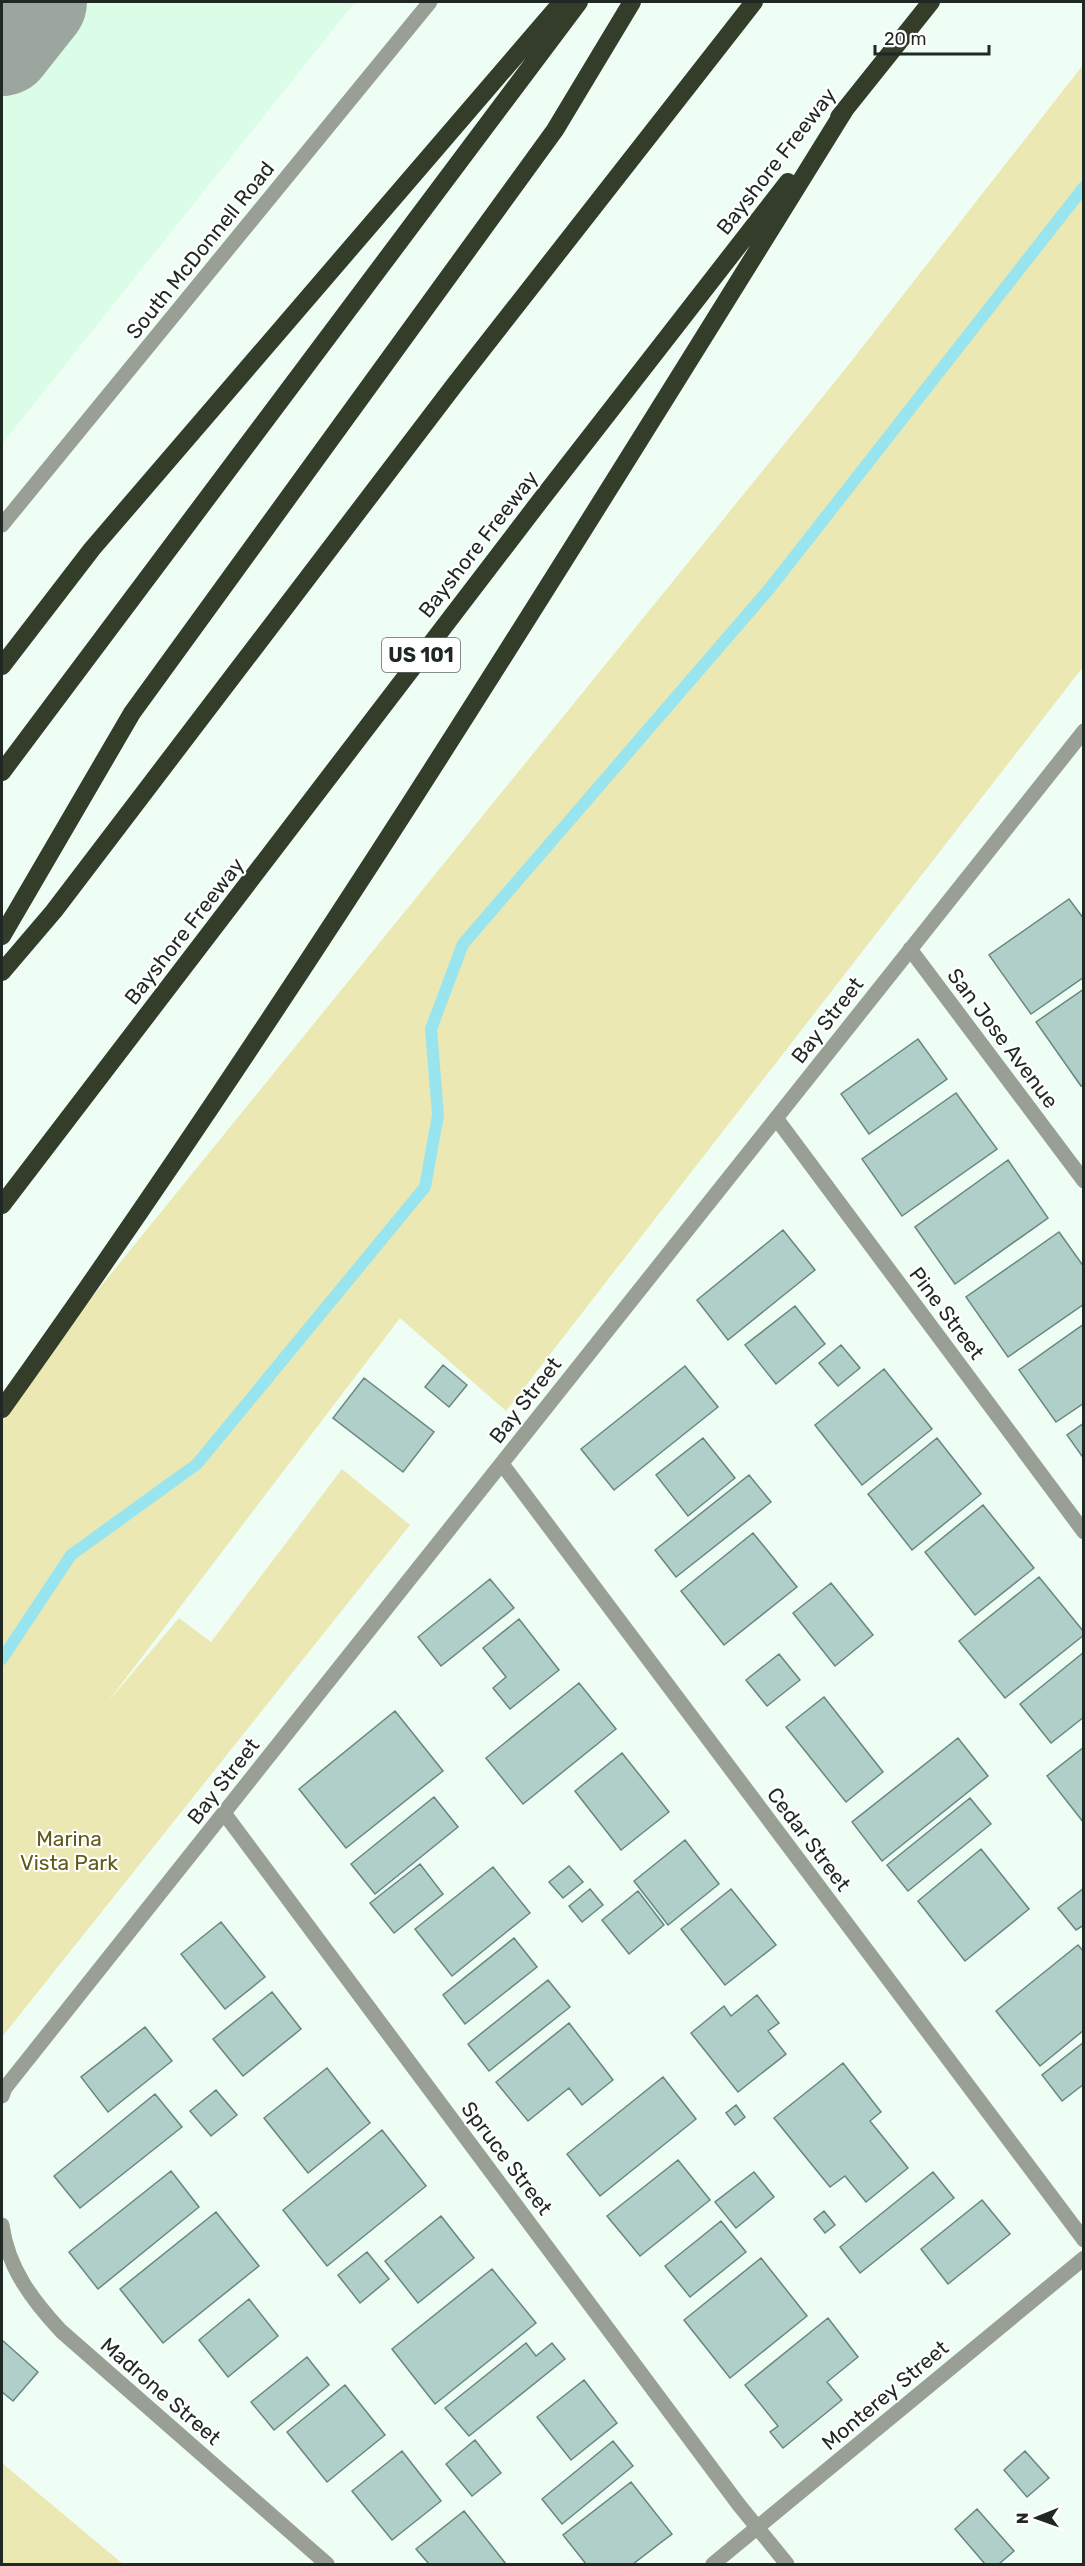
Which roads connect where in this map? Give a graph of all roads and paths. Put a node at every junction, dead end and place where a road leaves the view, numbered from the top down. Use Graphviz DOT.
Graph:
graph roads {
  1 [pos="430,2"];
  2 [pos="562,2"];
  3 [pos="579,2"];
  4 [pos="632,2"];
  5 [pos="754,2"];
  6 [pos="931,2"];
  7 [pos="846,108"];
  8 [pos="2,525"];
  9 [pos="2,666"];
  10 [pos="1083,731"];
  11 [pos="2,772"];
  12 [pos="2,936"];
  13 [pos="910,949"];
  14 [pos="2,972"];
  15 [pos="776,1118"];
  16 [pos="1083,1181"];
  17 [pos="2,1205"];
  18 [pos="2,1410"];
  19 [pos="502,1464"];
  20 [pos="1083,1532"];
  21 [pos="224,1813"];
  22 [pos="2,2096"];
  23 [pos="2,2225"];
  24 [pos="1083,2240"];
  25 [pos="1083,2258"];
  26 [pos="757,2529"];
  27 [pos="327,2565"];
  28 [pos="713,2565"];
  29 [pos="787,2565"];
  1 -- 8 [label="street, South McDonnell Road"];
  2 -- 9 [label="highway"];
  3 -- 11 [label="highway"];
  4 -- 12 [label="highway"];
  5 -- 14 [label="highway"];
  6 -- 7 [label="highway, Bayshore Freeway / US 101"];
  7 -- 17 [label="highway, Bayshore Freeway / US 101"];
  7 -- 18 [label="highway"];
  10 -- 13 [label="street, Bay Street"];
  13 -- 15 [label="street, Bay Street"];
  13 -- 16 [label="street, San Jose Avenue"];
  15 -- 19 [label="street, Bay Street"];
  15 -- 20 [label="street, Pine Street"];
  19 -- 21 [label="street, Bay Street"];
  19 -- 24 [label="street, Cedar Street"];
  21 -- 22 [label="street, Bay Street"];
  21 -- 26 [label="street, Spruce Street"];
  23 -- 27 [label="street, Madrone Street"];
  25 -- 26 [label="street, Monterey Street"];
  26 -- 28 [label="street, Monterey Street"];
  26 -- 29 [label="street, Spruce Street"];
}
